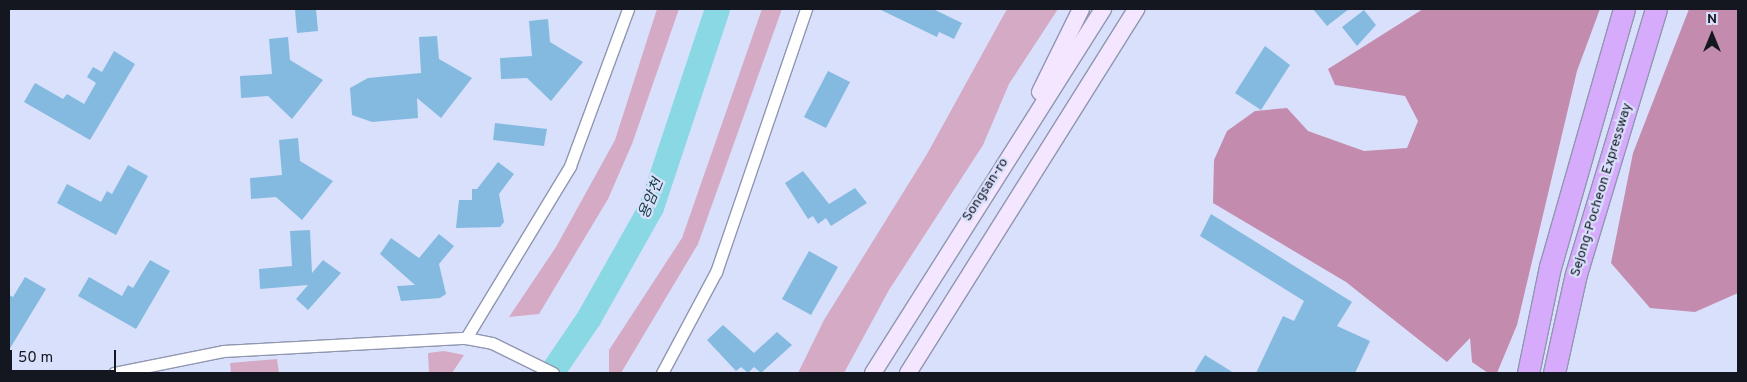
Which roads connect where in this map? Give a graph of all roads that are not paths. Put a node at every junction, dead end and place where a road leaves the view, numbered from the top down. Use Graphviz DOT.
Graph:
graph roads {
  1 [pos="628,9"];
  2 [pos="806,9"];
  3 [pos="1081,9"];
  4 [pos="1103,9"];
  5 [pos="1136,9"];
  6 [pos="1145,9"];
  7 [pos="1624,9"];
  8 [pos="1656,9"];
  9 [pos="1119,38"];
  10 [pos="1012,150"];
  11 [pos="466,338"];
  12 [pos="114,373"];
  13 [pos="553,373"];
  14 [pos="662,373"];
  15 [pos="873,373"];
  16 [pos="908,373"];
  17 [pos="1528,373"];
  18 [pos="1554,373"];
  1 -- 11 [label="street"];
  2 -- 14 [label="street"];
  3 -- 10 [label="street"];
  4 -- 10 [label="street, Songsan-ro"];
  5 -- 9 [label="street"];
  6 -- 9 [label="street"];
  7 -- 17 [label="highway, Sejong-Pocheon Expressway"];
  8 -- 18 [label="highway, Sejong-Pocheon Expressway"];
  9 -- 16 [label="street"];
  10 -- 15 [label="street, Songsan-ro"];
  11 -- 12 [label="street"];
  11 -- 13 [label="street"];
}
